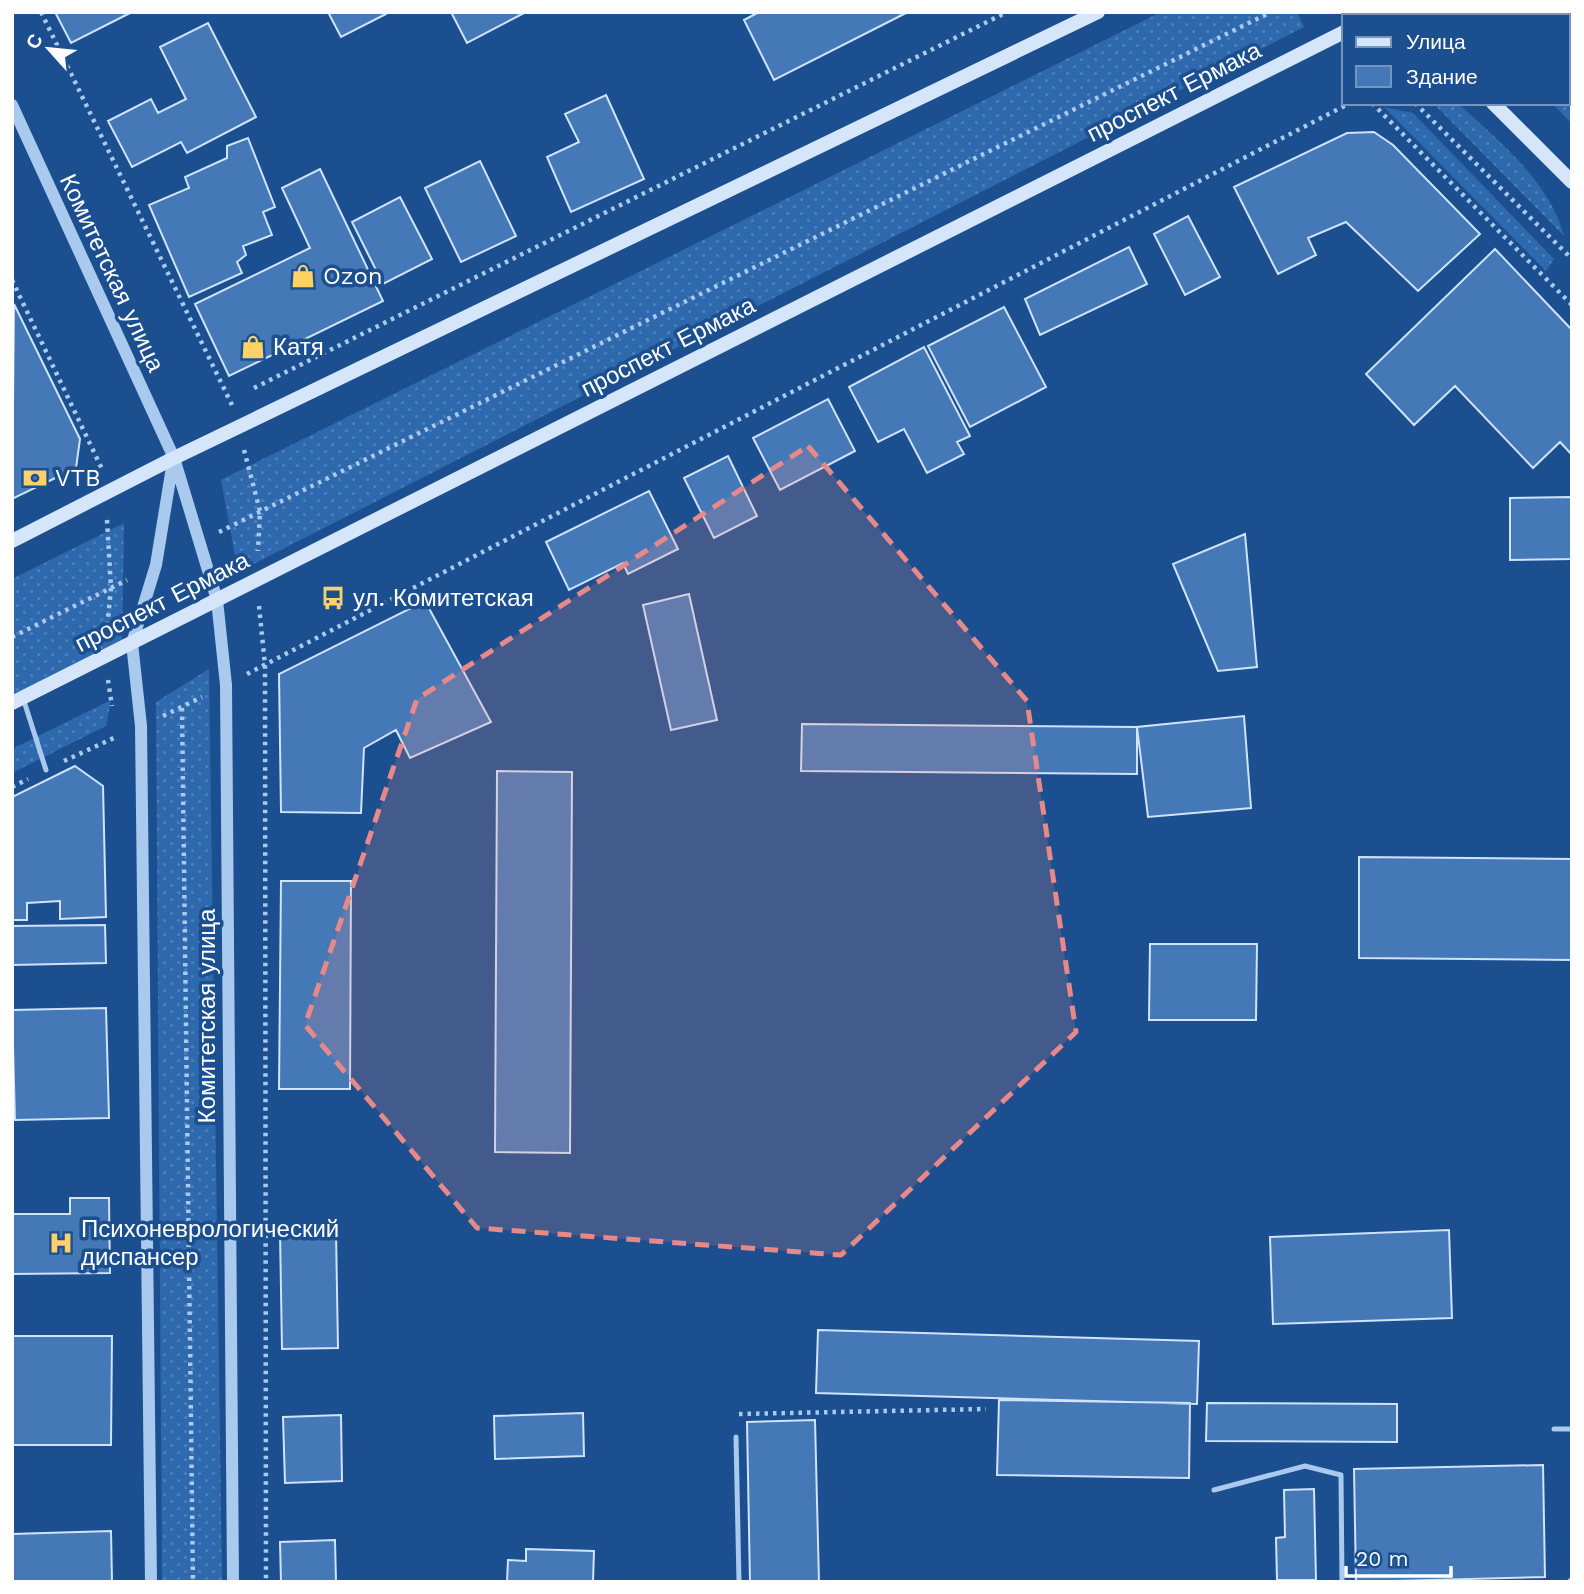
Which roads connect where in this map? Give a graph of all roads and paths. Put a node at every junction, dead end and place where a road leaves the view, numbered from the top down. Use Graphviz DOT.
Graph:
graph roads {
  1 [pos="41,12"];
  2 [pos="1007,12"];
  3 [pos="1098,12"];
  4 [pos="1271,12"];
  5 [pos="1342,33"];
  6 [pos="12,105"];
  7 [pos="1346,105"];
  8 [pos="1374,105"];
  9 [pos="1417,105"];
  10 [pos="1495,105"];
  11 [pos="1572,182"];
  12 [pos="1572,259"];
  13 [pos="1572,305"];
  14 [pos="244,394"];
  15 [pos="238,427"];
  16 [pos="174,458"];
  17 [pos="260,511"];
  18 [pos="12,541"];
  19 [pos="201,542"];
  20 [pos="156,565"];
  21 [pos="256,580"];
  22 [pos="217,600"];
  23 [pos="12,637"];
  24 [pos="132,643"];
  25 [pos="265,665"];
  26 [pos="226,685"];
  27 [pos="18,701"];
  28 [pos="182,708"];
  29 [pos="141,726"];
  30 [pos="117,737"];
  31 [pos="46,770"];
  32 [pos="986,1409"];
  33 [pos="1554,1429"];
  34 [pos="1572,1429"];
  35 [pos="736,1437"];
  36 [pos="1214,1490"];
  37 [pos="151,1582"];
  38 [pos="192,1582"];
  39 [pos="233,1582"];
  40 [pos="266,1582"];
  41 [pos="739,1582"];
  42 [pos="1342,1582"];
  1 -- 15 [label="path"];
  2 -- 14 [label="path"];
  3 -- 15 [label="main road"];
  4 -- 17 [label="path"];
  5 -- 21 [label="main road, проспект Ермака"];
  6 -- 16 [label="street, Комитетская улица"];
  7 -- 25 [label="path"];
  8 -- 13 [label="path"];
  9 -- 12 [label="path"];
  10 -- 11 [label="main road"];
  15 -- 16 [label="main road"];
  15 -- 17 [label="path"];
  16 -- 18 [label="main road"];
  16 -- 19 [label="street, Комитетская улица"];
  16 -- 20 [label="street"];
  17 -- 19 [label="path"];
  17 -- 21 [label="path"];
  19 -- 22 [label="street, Комитетская улица"];
  20 -- 23 [label="path"];
  20 -- 24 [label="street"];
  21 -- 22 [label="main road, проспект Ермака"];
  21 -- 25 [label="path"];
  22 -- 24 [label="main road, проспект Ермака"];
  22 -- 26 [label="street, Комитетская улица"];
  24 -- 27 [label="main road, проспект Ермака"];
  24 -- 29 [label="street"];
  25 -- 26 [label="path"];
  25 -- 40 [label="path"];
  26 -- 28 [label="path"];
  26 -- 39 [label="street, Комитетская улица"];
  27 -- 31 [label="lane"];
  28 -- 29 [label="path"];
  28 -- 38 [label="path"];
  29 -- 30 [label="path"];
  29 -- 37 [label="street"];
  32 -- 35 [label="path"];
  33 -- 34 [label="lane"];
  35 -- 41 [label="lane"];
  36 -- 42 [label="lane"];
}
